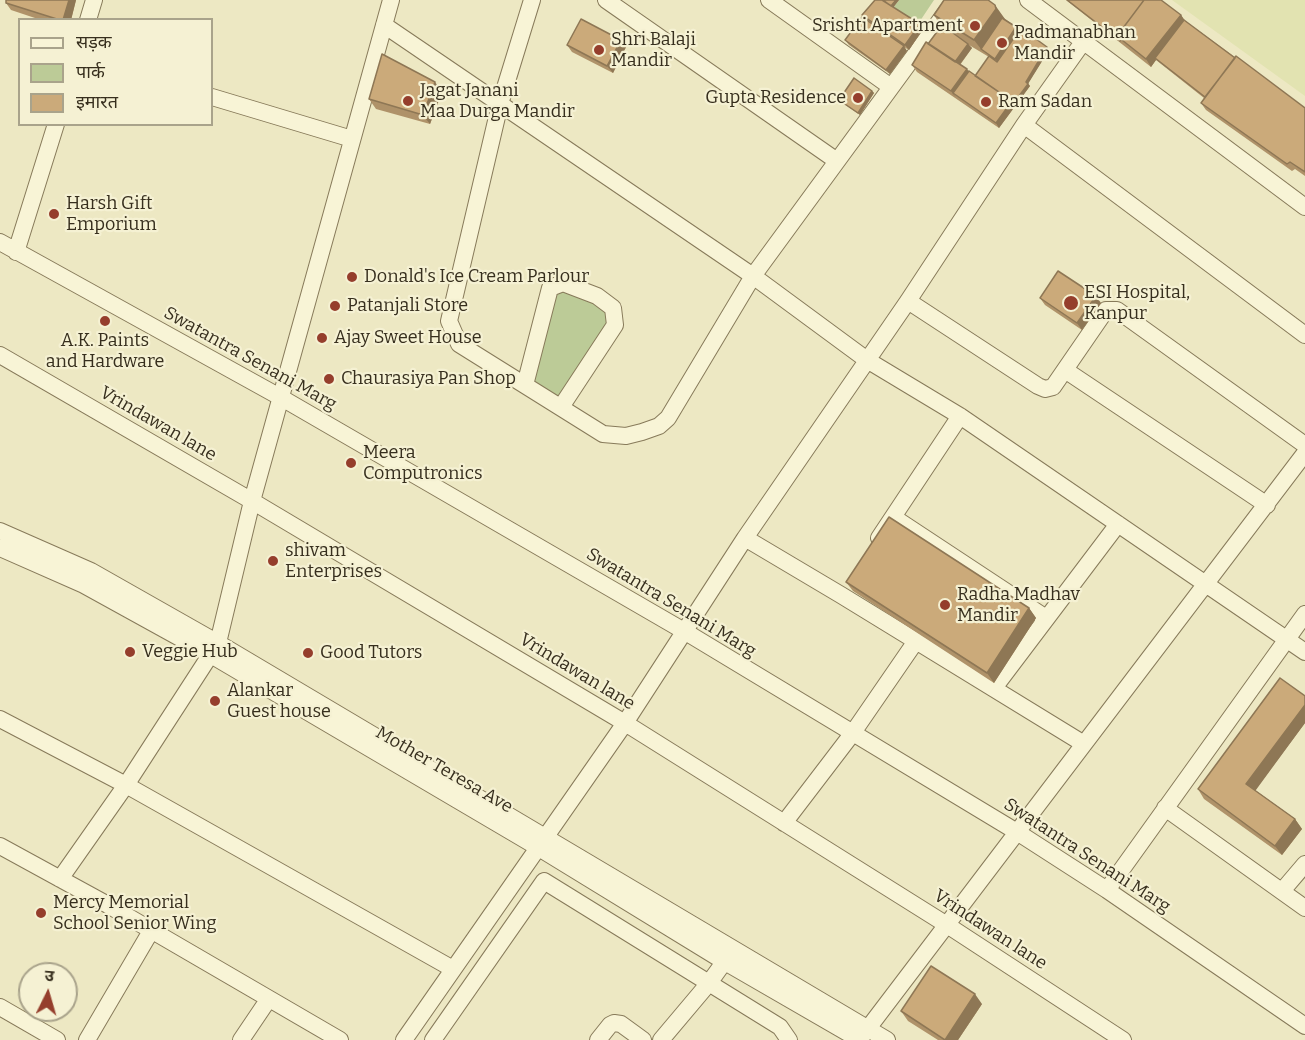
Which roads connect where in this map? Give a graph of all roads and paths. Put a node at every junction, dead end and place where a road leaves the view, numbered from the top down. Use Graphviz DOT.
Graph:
graph roads {
  1 [pos="93,0"];
  2 [pos="391,0"];
  3 [pos="531,0"];
  4 [pos="606,0"];
  5 [pos="769,0"];
  6 [pos="955,0"];
  7 [pos="1028,0"];
  8 [pos="88,18"];
  9 [pos="384,25"];
  10 [pos="1083,42"];
  11 [pos="891,87"];
  12 [pos="213,97"];
  13 [pos="500,104"];
  14 [pos="1024,125"];
  15 [pos="55,126"];
  16 [pos="352,139"];
  17 [pos="837,161"];
  18 [pos="1305,207"];
  19 [pos="0,242"];
  20 [pos="16,252"];
  21 [pos="753,276"];
  22 [pos="908,301"];
  23 [pos="1305,334"];
  24 [pos="0,355"];
  25 [pos="867,360"];
  26 [pos="1065,370"];
  27 [pos="525,386"];
  28 [pos="280,397"];
  29 [pos="561,407"];
  30 [pos="960,416"];
  31 [pos="1305,445"];
  32 [pos="1305,453"];
  33 [pos="252,501"];
  34 [pos="1267,505"];
  35 [pos="893,517"];
  36 [pos="1118,524"];
  37 [pos="0,531"];
  38 [pos="745,538"];
  39 [pos="0,548"];
  40 [pos="867,556"];
  41 [pos="1206,584"];
  42 [pos="1305,614"];
  43 [pos="1047,618"];
  44 [pos="684,632"];
  45 [pos="1286,639"];
  46 [pos="916,641"];
  47 [pos="214,649"];
  48 [pos="1305,652"];
  49 [pos="994,688"];
  50 [pos="0,719"];
  51 [pos="625,723"];
  52 [pos="852,734"];
  53 [pos="1084,744"];
  54 [pos="126,785"];
  55 [pos="1165,808"];
  56 [pos="784,824"];
  57 [pos="1017,832"];
  58 [pos="543,843"];
  59 [pos="0,846"];
  60 [pos="1305,864"];
  61 [pos="60,879"];
  62 [pos="1107,890"];
  63 [pos="1282,891"];
  64 [pos="1305,908"];
  65 [pos="948,925"];
  66 [pos="151,931"];
  67 [pos="729,955"];
  68 [pos="453,969"];
  69 [pos="709,983"];
  70 [pos="268,1000"];
  71 [pos="0,1007"];
  72 [pos="1304,1022"];
  73 [pos="862,1037"];
  74 [pos="57,1040"];
  75 [pos="87,1040"];
  76 [pos="241,1040"];
  77 [pos="340,1040"];
  78 [pos="404,1040"];
  79 [pos="433,1040"];
  80 [pos="598,1040"];
  81 [pos="643,1040"];
  82 [pos="661,1040"];
  83 [pos="789,1040"];
  84 [pos="886,1040"];
  85 [pos="1123,1040"];
  1 -- 8 [label="street"];
  2 -- 9 [label="street"];
  3 -- 13 [label="street"];
  4 -- 17 [label="street"];
  5 -- 11 [label="street"];
  6 -- 11 [label="street"];
  7 -- 10 [label="street"];
  9 -- 13 [label="street"];
  9 -- 16 [label="street"];
  10 -- 14 [label="street"];
  10 -- 18 [label="street"];
  11 -- 17 [label="street"];
  12 -- 16 [label="street"];
  13 -- 21 [label="street"];
  13 -- 27 [label="street"];
  14 -- 22 [label="street"];
  14 -- 23 [label="street"];
  15 -- 20 [label="street"];
  16 -- 28 [label="street"];
  17 -- 21 [label="street"];
  19 -- 20 [label="street, Swatantra Senani Marg"];
  20 -- 28 [label="street, Swatantra Senani Marg"];
  21 -- 25 [label="street"];
  21 -- 29 [label="street"];
  22 -- 25 [label="street"];
  22 -- 26 [label="street"];
  24 -- 33 [label="street, Vrindawan lane"];
  25 -- 30 [label="street"];
  25 -- 38 [label="street"];
  26 -- 31 [label="street"];
  26 -- 34 [label="street"];
  27 -- 29 [label="street"];
  27 -- 29 [label="street"];
  28 -- 33 [label="street"];
  28 -- 44 [label="street, Swatantra Senani Marg"];
  30 -- 35 [label="street"];
  30 -- 36 [label="street"];
  32 -- 34 [label="street"];
  33 -- 47 [label="street"];
  33 -- 51 [label="street, Vrindawan lane"];
  34 -- 41 [label="street"];
  35 -- 40 [label="street"];
  35 -- 43 [label="street"];
  36 -- 41 [label="street"];
  36 -- 43 [label="street"];
  37 -- 47 [label="street"];
  38 -- 44 [label="street"];
  38 -- 46 [label="street"];
  39 -- 47 [label="street"];
  41 -- 45 [label="street"];
  41 -- 53 [label="street"];
  42 -- 45 [label="street"];
  43 -- 49 [label="street"];
  44 -- 51 [label="street"];
  44 -- 52 [label="street, Swatantra Senani Marg"];
  45 -- 48 [label="street"];
  45 -- 55 [label="street"];
  46 -- 49 [label="street"];
  46 -- 52 [label="street"];
  47 -- 54 [label="street"];
  47 -- 58 [label="street"];
  49 -- 53 [label="street"];
  50 -- 54 [label="street"];
  51 -- 56 [label="street, Vrindawan lane"];
  51 -- 58 [label="street"];
  52 -- 56 [label="street"];
  52 -- 57 [label="street, Swatantra Senani Marg"];
  53 -- 57 [label="street"];
  54 -- 61 [label="street"];
  54 -- 68 [label="street"];
  55 -- 62 [label="street"];
  55 -- 63 [label="street"];
  56 -- 65 [label="street, Vrindawan lane"];
  57 -- 62 [label="street, Swatantra Senani Marg"];
  57 -- 65 [label="street"];
  58 -- 67 [label="street"];
  58 -- 68 [label="street"];
  59 -- 61 [label="street"];
  60 -- 63 [label="street"];
  61 -- 66 [label="street"];
  62 -- 72 [label="street, Swatantra Senani Marg"];
  63 -- 64 [label="street"];
  65 -- 73 [label="street"];
  65 -- 85 [label="street, Vrindawan lane"];
  66 -- 70 [label="street"];
  66 -- 75 [label="street"];
  67 -- 69 [label="street"];
  67 -- 73 [label="street"];
  68 -- 78 [label="street"];
  69 -- 79 [label="street"];
  69 -- 82 [label="street"];
  69 -- 83 [label="street"];
  70 -- 76 [label="street"];
  70 -- 77 [label="street"];
  71 -- 74 [label="street"];
  73 -- 84 [label="street"];
  80 -- 81 [label="street"];
}
